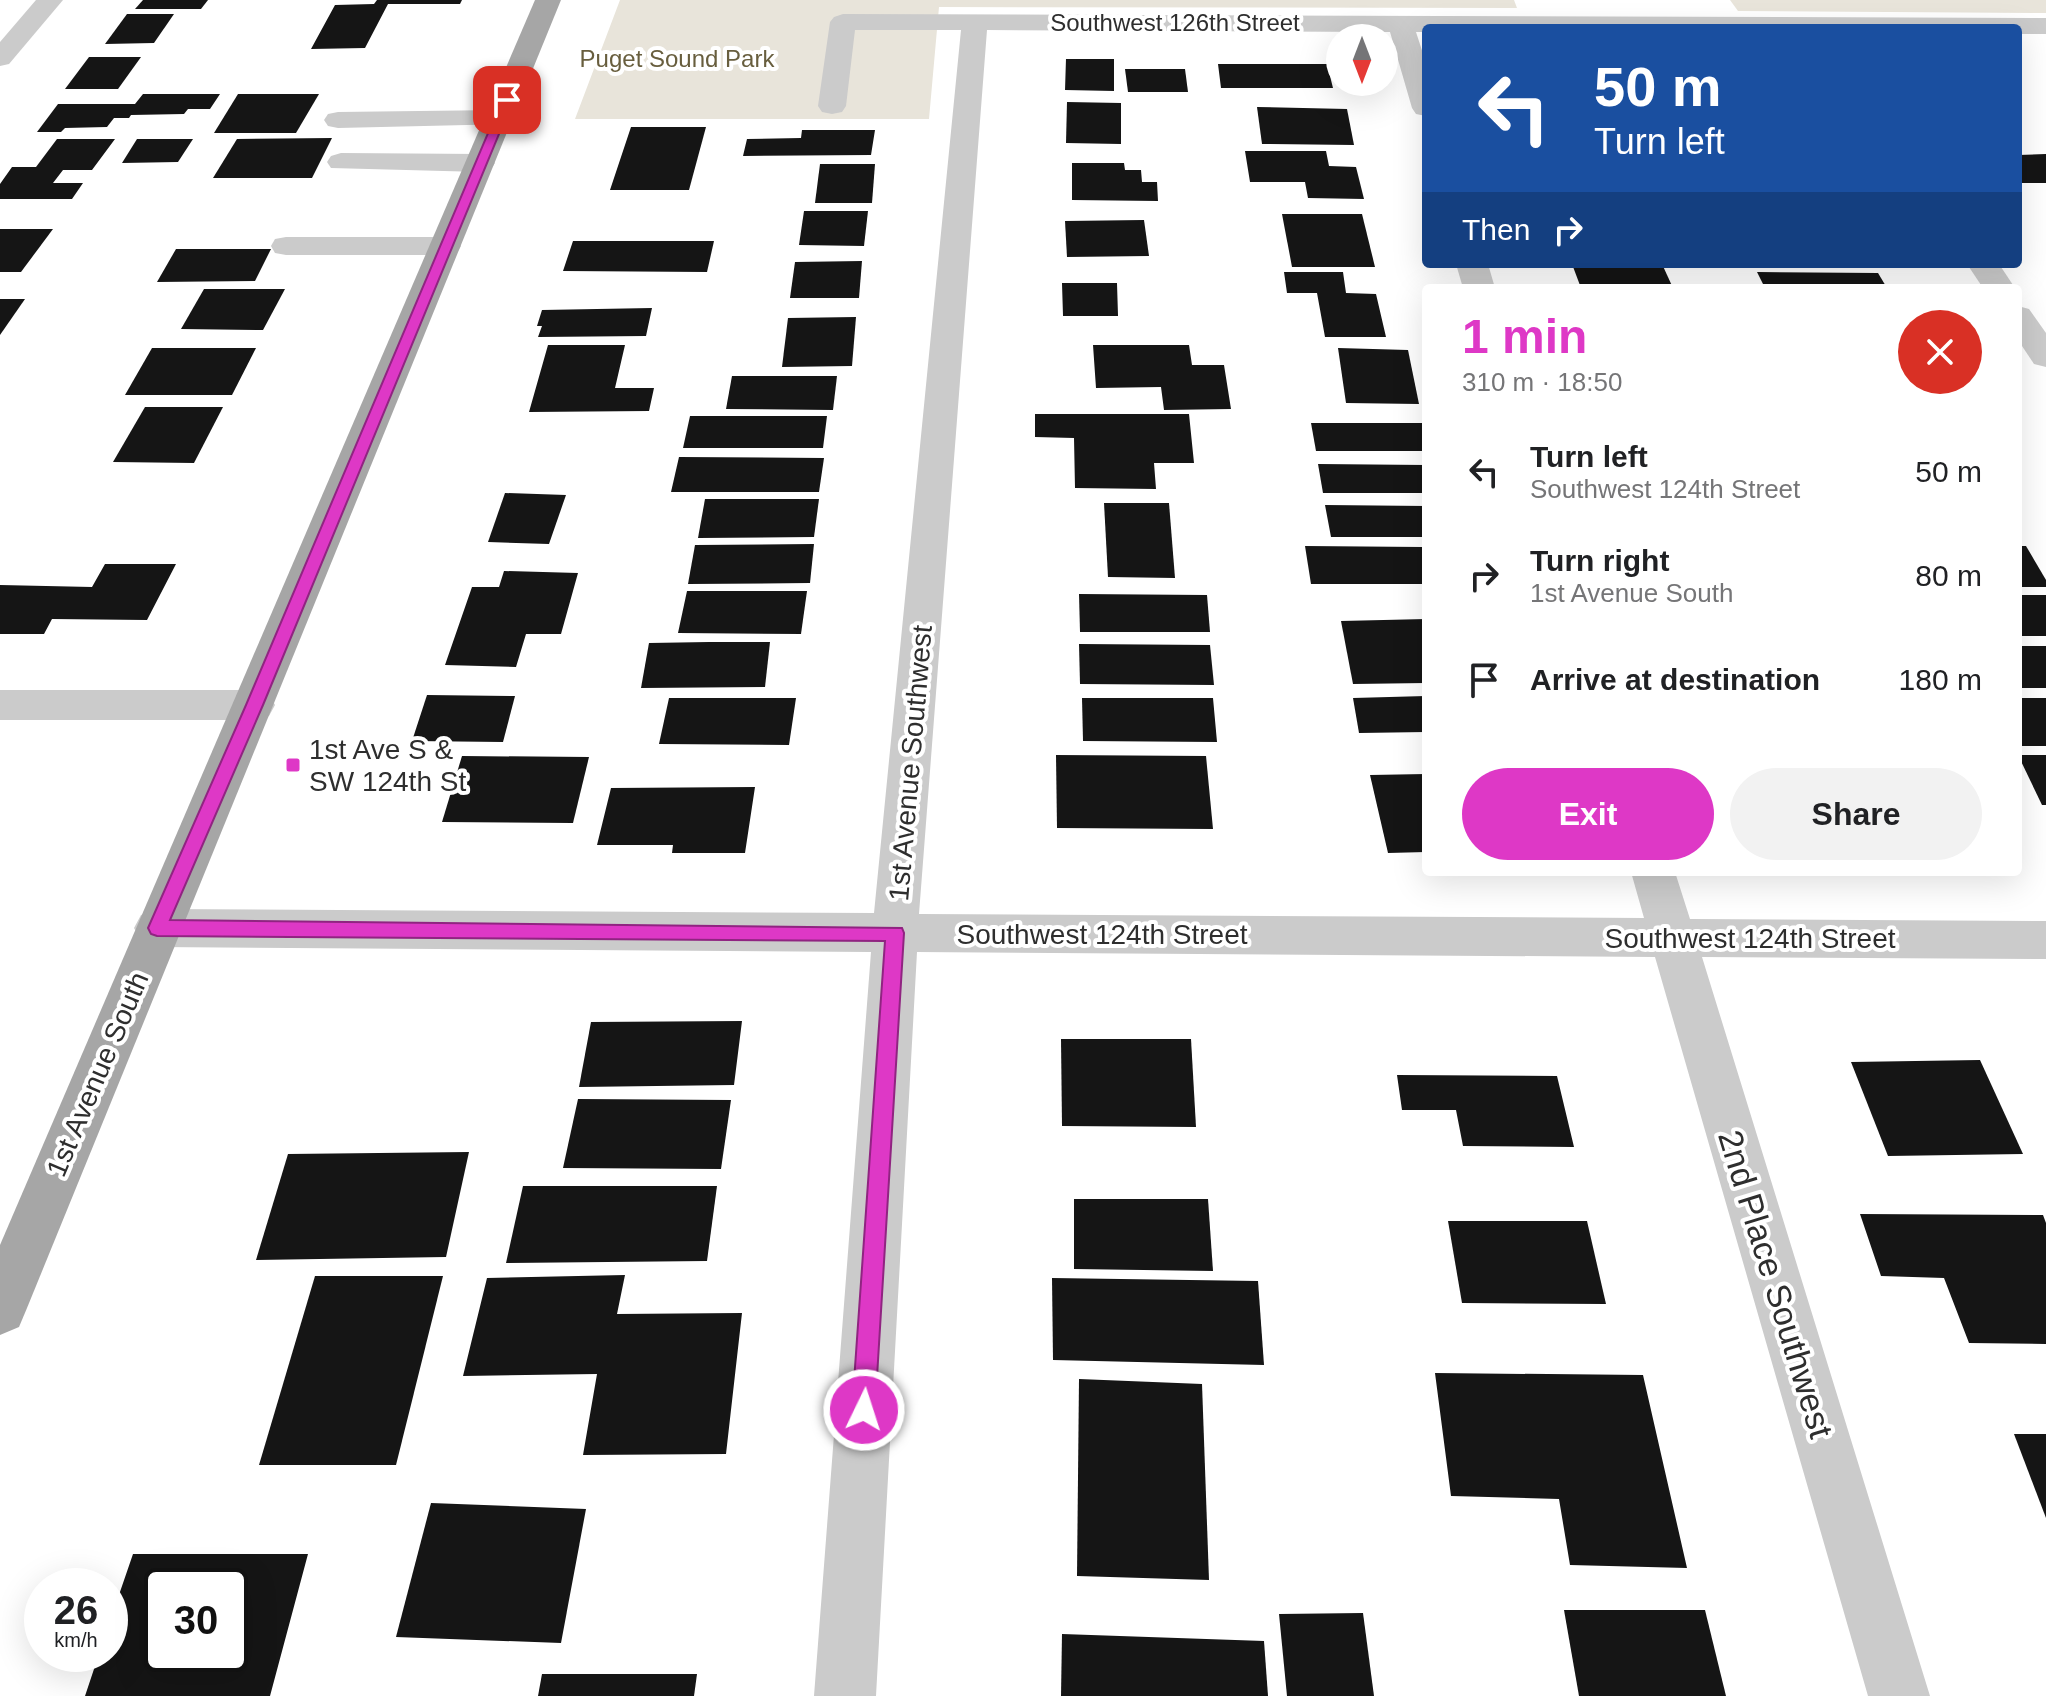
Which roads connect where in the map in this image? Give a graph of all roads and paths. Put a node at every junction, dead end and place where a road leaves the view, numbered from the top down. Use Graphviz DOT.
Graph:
graph roads {
  1 [pos="50,0"];
  2 [pos="548,0"];
  3 [pos="1527,0"];
  4 [pos="975,22"];
  5 [pos="1401,24"];
  6 [pos="1422,24"];
  7 [pos="1538,24"];
  8 [pos="2022,26"];
  9 [pos="2046,26"];
  10 [pos="0,58"];
  11 [pos="1422,95"];
  12 [pos="832,106"];
  13 [pos="500,118"];
  14 [pos="338,120"];
  15 [pos="341,162"];
  16 [pos="481,163"];
  17 [pos="286,246"];
  18 [pos="446,246"];
  19 [pos="2022,322"];
  20 [pos="2046,357"];
  21 [pos="0,705"];
  22 [pos="255,705"];
  23 [pos="1654,876"];
  24 [pos="157,928"];
  25 [pos="895,933"];
  26 [pos="1672,938"];
  27 [pos="2046,940"];
  28 [pos="0,1308"];
  29 [pos="845,1696"];
  30 [pos="1899,1696"];
  1 -- 10 [label="street"];
  2 -- 13 [label="main road, 1st Avenue South"];
  3 -- 7 [label="street"];
  4 -- 5 [label="street, Southwest 126th Street"];
  4 -- 12 [label="street, Southwest 126th Street"];
  4 -- 25 [label="street, 1st Avenue Southwest"];
  5 -- 6 [label="street, Southwest 126th Street"];
  5 -- 11 [label="street"];
  8 -- 9 [label="street, Southwest 126th Street"];
  13 -- 14 [label="street"];
  13 -- 16 [label="main road, 1st Avenue South"];
  15 -- 16 [label="street"];
  16 -- 18 [label="main road, 1st Avenue South"];
  17 -- 18 [label="street"];
  18 -- 22 [label="main road, 1st Avenue South"];
  19 -- 20 [label="street"];
  21 -- 22 [label="street"];
  22 -- 24 [label="main road, 1st Avenue South"];
  23 -- 26 [label="street, 2nd Place Southwest"];
  24 -- 25 [label="street, Southwest 124th Street"];
  24 -- 28 [label="main road, 1st Avenue South"];
  25 -- 26 [label="street, Southwest 124th Street"];
  25 -- 29 [label="street, 1st Avenue Southwest"];
  26 -- 27 [label="street, Southwest 124th Street"];
  26 -- 30 [label="street, 2nd Place Southwest"];
}
